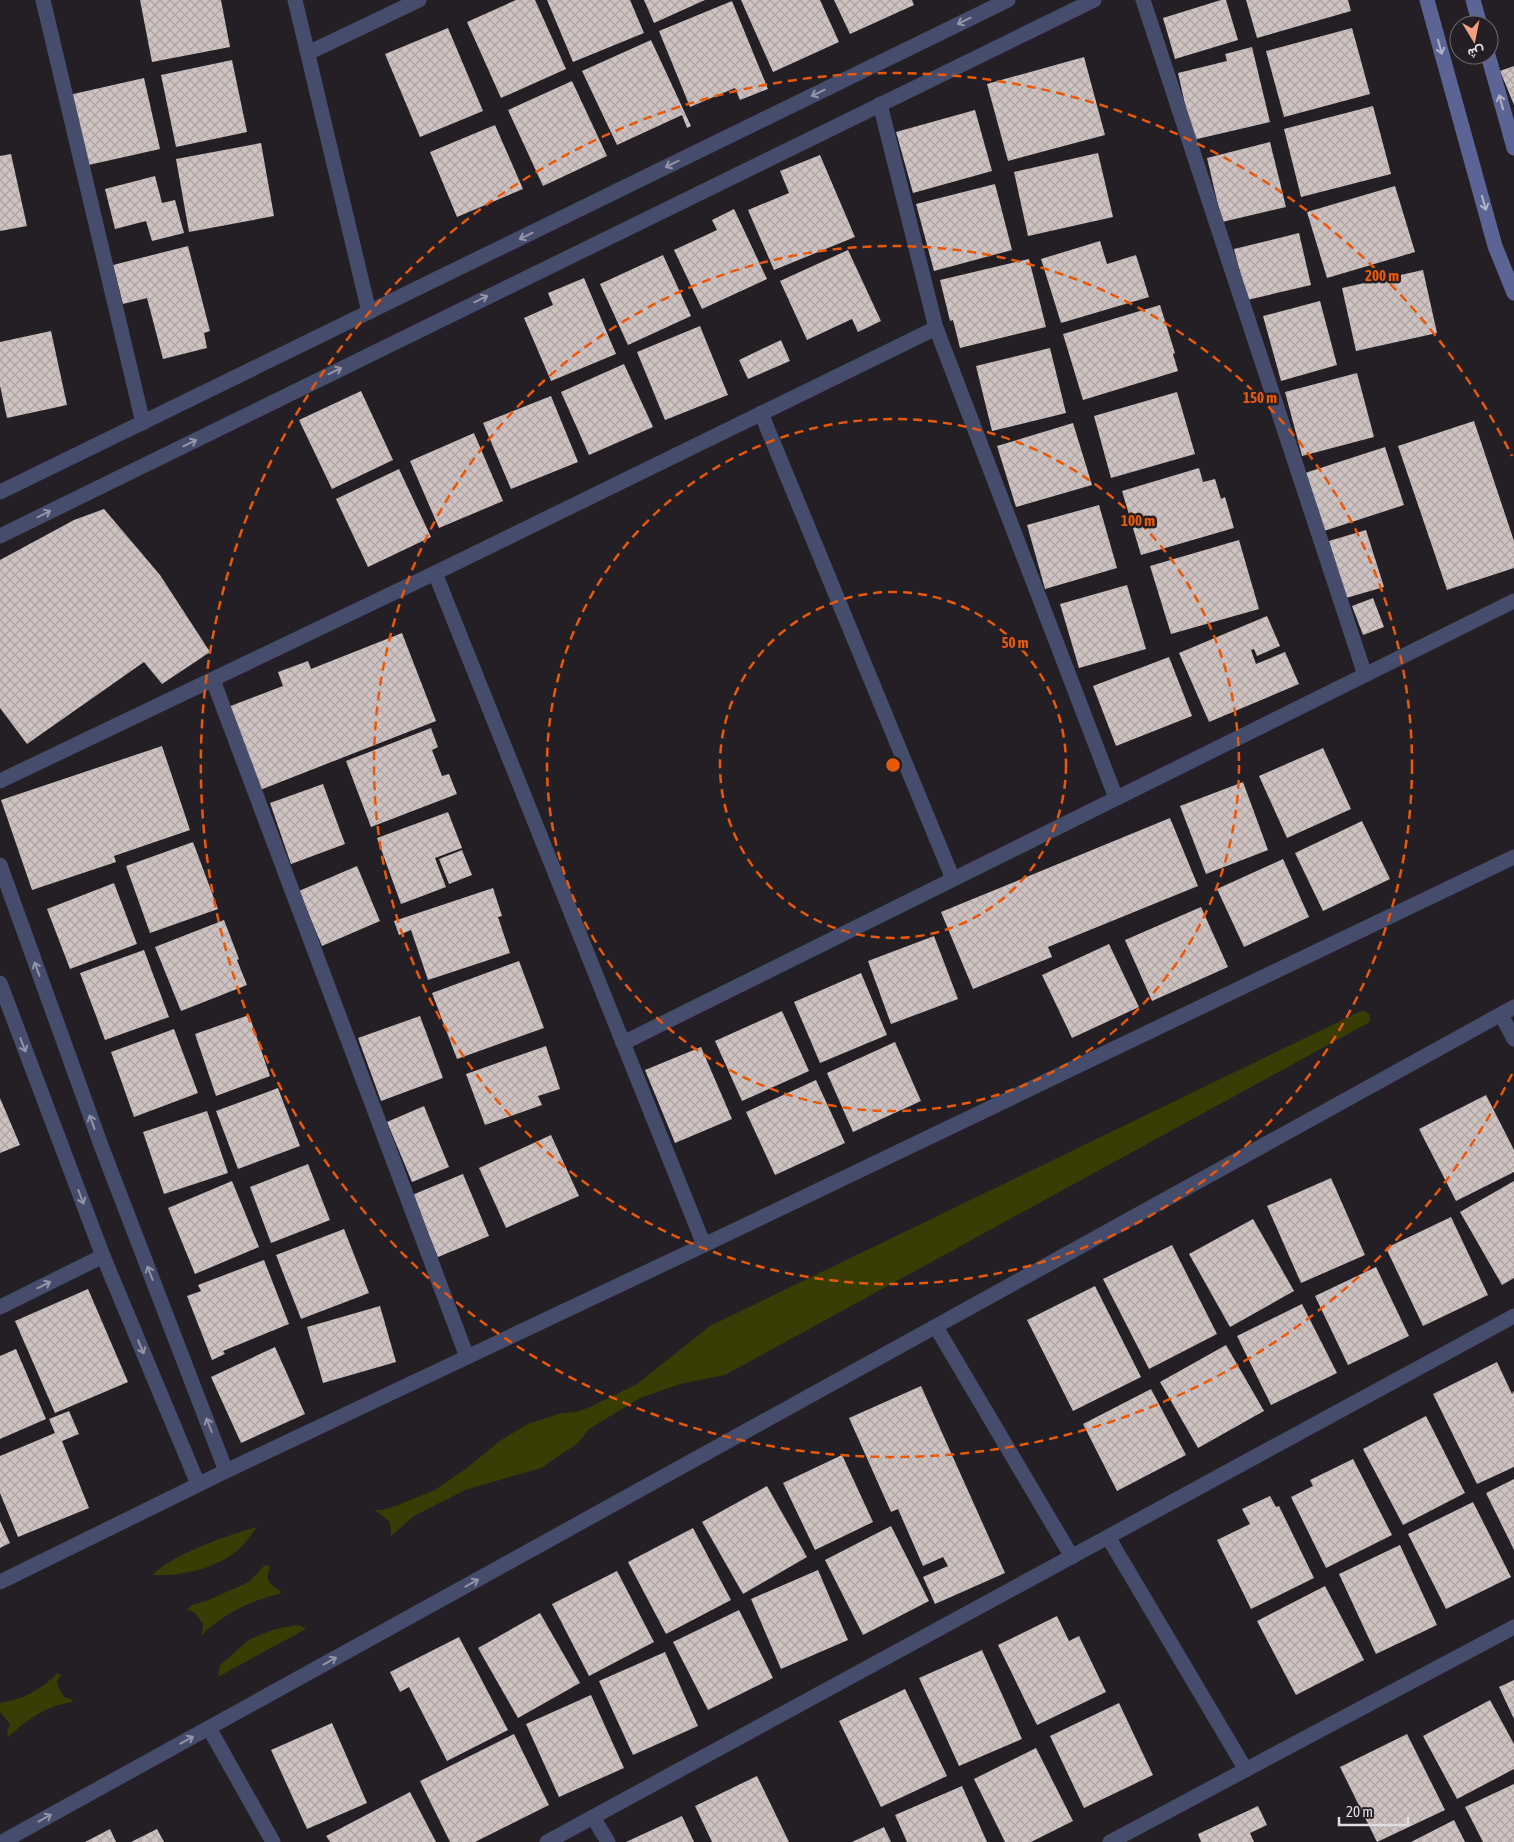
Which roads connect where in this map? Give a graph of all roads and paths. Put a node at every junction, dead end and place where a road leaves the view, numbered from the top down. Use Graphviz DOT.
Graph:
graph roads {
  1 [pos="43,0"];
  2 [pos="295,0"];
  3 [pos="419,0"];
  4 [pos="1008,0"];
  5 [pos="1094,0"];
  6 [pos="1143,0"];
  7 [pos="1427,0"];
  8 [pos="1473,0"];
  9 [pos="1477,15"];
  10 [pos="308,54"];
  11 [pos="1491,65"];
  12 [pos="880,104"];
  13 [pos="1514,148"];
  14 [pos="1514,293"];
  15 [pos="369,312"];
  16 [pos="936,328"];
  17 [pos="761,413"];
  18 [pos="143,423"];
  19 [pos="0,492"];
  20 [pos="0,536"];
  21 [pos="435,573"];
  22 [pos="1514,601"];
  23 [pos="1365,675"];
  24 [pos="213,680"];
  25 [pos="0,781"];
  26 [pos="1116,798"];
  27 [pos="1514,857"];
  28 [pos="0,865"];
  29 [pos="953,879"];
  30 [pos="0,983"];
  31 [pos="1507,1011"];
  32 [pos="6,1018"];
  33 [pos="1514,1039"];
  34 [pos="623,1042"];
  35 [pos="704,1245"];
  36 [pos="103,1256"];
  37 [pos="0,1307"];
  38 [pos="1514,1316"];
  39 [pos="936,1327"];
  40 [pos="467,1357"];
  41 [pos="226,1471"];
  42 [pos="198,1484"];
  43 [pos="1108,1537"];
  44 [pos="1072,1556"];
  45 [pos="0,1582"];
  46 [pos="1514,1627"];
  47 [pos="209,1728"];
  48 [pos="1246,1770"];
  49 [pos="593,1817"];
  50 [pos="2,1842"];
  51 [pos="273,1842"];
  52 [pos="547,1842"];
  53 [pos="608,1842"];
  54 [pos="1110,1842"];
  1 -- 18 [label="street"];
  2 -- 10 [label="street"];
  3 -- 10 [label="street"];
  4 -- 15 [label="street, one-way"];
  5 -- 12 [label="street"];
  6 -- 23 [label="street"];
  7 -- 14 [label="main road, one-way"];
  8 -- 9 [label="main road"];
  10 -- 15 [label="street"];
  13 -- 11 [label="main road, one-way"];
  12 -- 16 [label="street"];
  20 -- 12 [label="street, one-way"];
  15 -- 18 [label="street"];
  16 -- 17 [label="street"];
  16 -- 26 [label="street"];
  17 -- 21 [label="street"];
  17 -- 29 [label="street"];
  18 -- 19 [label="street"];
  21 -- 24 [label="street"];
  21 -- 34 [label="street"];
  22 -- 23 [label="street"];
  23 -- 26 [label="street"];
  24 -- 25 [label="street"];
  24 -- 40 [label="street"];
  26 -- 29 [label="street"];
  27 -- 35 [label="street"];
  41 -- 28 [label="street, one-way"];
  29 -- 34 [label="street"];
  30 -- 32 [label="street"];
  31 -- 33 [label="street"];
  31 -- 39 [label="street"];
  32 -- 36 [label="street, one-way"];
  34 -- 35 [label="street"];
  35 -- 40 [label="street"];
  37 -- 36 [label="street, one-way"];
  36 -- 42 [label="street, one-way"];
  38 -- 43 [label="street"];
  39 -- 44 [label="street"];
  47 -- 39 [label="street, one-way"];
  40 -- 41 [label="street"];
  41 -- 42 [label="street"];
  42 -- 45 [label="street"];
  43 -- 44 [label="street"];
  43 -- 48 [label="street"];
  44 -- 49 [label="street"];
  46 -- 48 [label="street"];
  50 -- 47 [label="street, one-way"];
  47 -- 51 [label="street"];
  48 -- 54 [label="street"];
  49 -- 52 [label="street"];
  49 -- 53 [label="street"];
}
